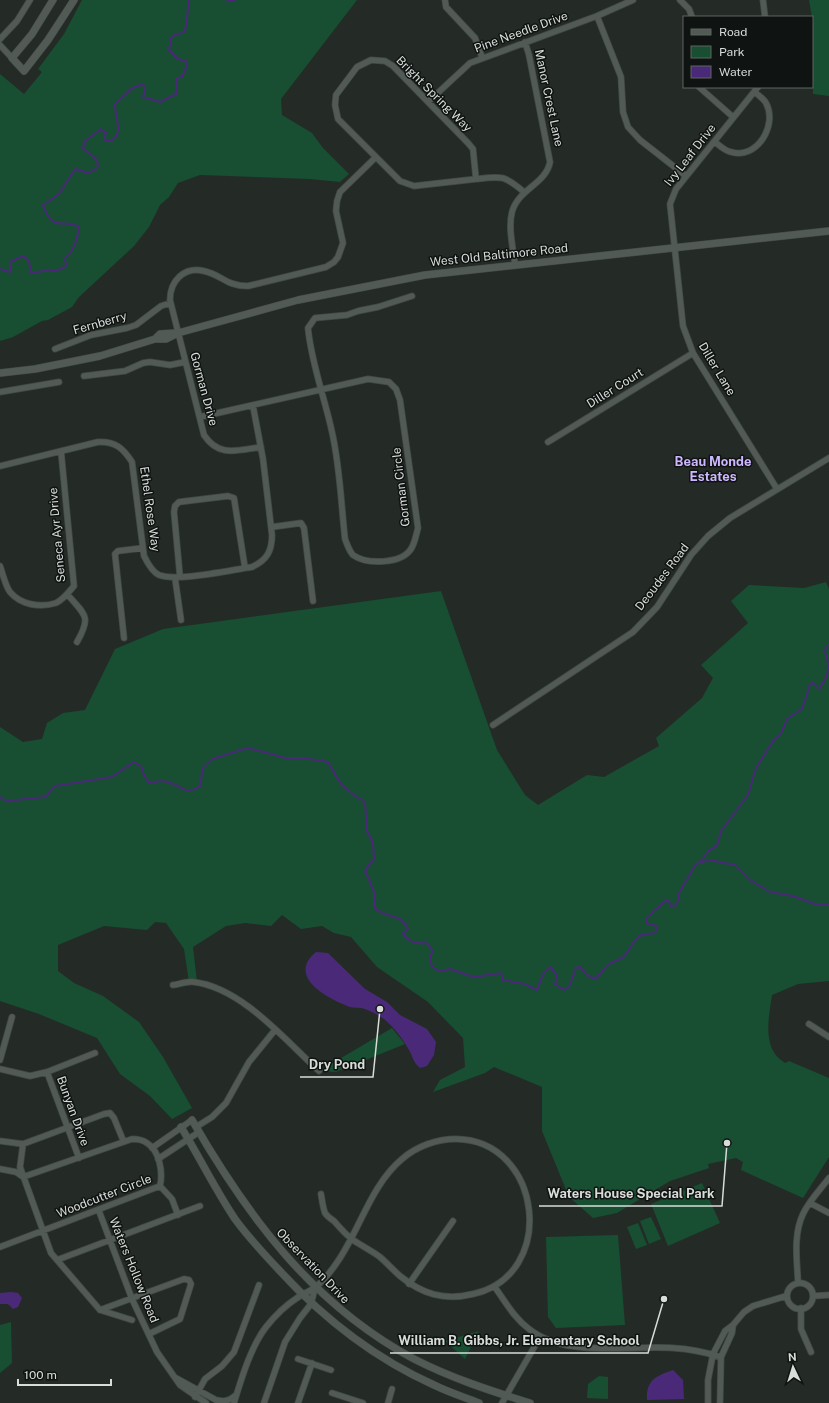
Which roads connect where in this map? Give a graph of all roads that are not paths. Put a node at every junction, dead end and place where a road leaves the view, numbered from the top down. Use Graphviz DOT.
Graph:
graph roads {
  1 [pos="30,0"];
  2 [pos="53,0"];
  3 [pos="74,0"];
  4 [pos="445,0"];
  5 [pos="633,0"];
  6 [pos="680,0"];
  7 [pos="763,0"];
  8 [pos="597,16"];
  9 [pos="692,16"];
  10 [pos="765,16"];
  11 [pos="0,39"];
  12 [pos="525,42"];
  13 [pos="0,45"];
  14 [pos="482,57"];
  15 [pos="12,58"];
  16 [pos="699,88"];
  17 [pos="757,88"];
  18 [pos="755,92"];
  19 [pos="428,102"];
  20 [pos="733,117"];
  21 [pos="715,142"];
  22 [pos="376,157"];
  23 [pos="686,176"];
  24 [pos="476,179"];
  25 [pos="524,192"];
  26 [pos="829,231"];
  27 [pos="674,248"];
  28 [pos="515,264"];
  29 [pos="412,296"];
  30 [pos="170,304"];
  31 [pos="178,333"];
  32 [pos="54,349"];
  33 [pos="693,353"];
  34 [pos="185,362"];
  35 [pos="0,373"];
  36 [pos="84,376"];
  37 [pos="59,382"];
  38 [pos="322,390"];
  39 [pos="0,392"];
  40 [pos="253,406"];
  41 [pos="200,418"];
  42 [pos="548,442"];
  43 [pos="261,447"];
  44 [pos="61,451"];
  45 [pos="829,458"];
  46 [pos="0,466"];
  47 [pos="777,489"];
  48 [pos="272,526"];
  49 [pos="143,548"];
  50 [pos="0,566"];
  51 [pos="245,568"];
  52 [pos="178,577"];
  53 [pos="67,594"];
  54 [pos="313,601"];
  55 [pos="182,620"];
  56 [pos="124,638"];
  57 [pos="77,642"];
  58 [pos="493,725"];
  59 [pos="173,985"];
  60 [pos="12,1017"];
  61 [pos="809,1024"];
  62 [pos="275,1030"];
  63 [pos="829,1037"];
  64 [pos="95,1054"];
  65 [pos="0,1060"];
  66 [pos="0,1069"];
  67 [pos="319,1071"];
  68 [pos="47,1072"];
  69 [pos="196,1126"];
  70 [pos="67,1127"];
  71 [pos="181,1128"];
  72 [pos="188,1139"];
  73 [pos="123,1140"];
  74 [pos="0,1141"];
  75 [pos="23,1144"];
  76 [pos="152,1148"];
  77 [pos="79,1158"];
  78 [pos="158,1159"];
  79 [pos="0,1169"];
  80 [pos="23,1177"];
  81 [pos="829,1178"];
  82 [pos="160,1186"];
  83 [pos="321,1194"];
  84 [pos="810,1203"];
  85 [pos="200,1206"];
  86 [pos="99,1211"];
  87 [pos="829,1213"];
  88 [pos="178,1215"];
  89 [pos="453,1220"];
  90 [pos="43,1231"];
  91 [pos="352,1239"];
  92 [pos="110,1240"];
  93 [pos="0,1247"];
  94 [pos="57,1260"];
  95 [pos="798,1282"];
  96 [pos="259,1284"];
  97 [pos="409,1284"];
  98 [pos="494,1286"];
  99 [pos="315,1288"];
  100 [pos="302,1295"];
  101 [pos="829,1295"];
  102 [pos="786,1296"];
  103 [pos="813,1296"];
  104 [pos="132,1299"];
  105 [pos="311,1304"];
  106 [pos="801,1308"];
  107 [pos="100,1310"];
  108 [pos="132,1320"];
  109 [pos="733,1325"];
  110 [pos="148,1334"];
  111 [pos="540,1337"];
  112 [pos="811,1352"];
  113 [pos="713,1354"];
  114 [pos="721,1357"];
  115 [pos="298,1359"];
  116 [pos="312,1363"];
  117 [pos="331,1370"];
  118 [pos="176,1378"];
  119 [pos="392,1389"];
  120 [pos="198,1391"];
  121 [pos="332,1393"];
  122 [pos="237,1394"];
  123 [pos="195,1397"];
  124 [pos="508,1400"];
  125 [pos="206,1403"];
  126 [pos="234,1403"];
  127 [pos="264,1403"];
  128 [pos="298,1403"];
  129 [pos="363,1403"];
  130 [pos="388,1403"];
  131 [pos="479,1403"];
  132 [pos="502,1403"];
  133 [pos="530,1403"];
  134 [pos="708,1403"];
  135 [pos="720,1403"];
  1 -- 11 [label="street"];
  2 -- 15 [label="street"];
  3 -- 15 [label="street"];
  4 -- 14 [label="street"];
  5 -- 8 [label="street, Pine Needle Drive"];
  6 -- 9 [label="street"];
  7 -- 10 [label="street"];
  8 -- 12 [label="street, Pine Needle Drive"];
  8 -- 23 [label="street"];
  12 -- 14 [label="street, Pine Needle Drive"];
  12 -- 25 [label="street, Manor Crest Lane"];
  13 -- 15 [label="street"];
  14 -- 19 [label="street, Pine Needle Drive"];
  16 -- 20 [label="street"];
  17 -- 18 [label="street, Ivy Leaf Drive"];
  18 -- 20 [label="street, Ivy Leaf Drive"];
  18 -- 21 [label="street"];
  19 -- 22 [label="street, Bright Spring Way"];
  19 -- 24 [label="street, Bright Spring Way"];
  20 -- 21 [label="street, Ivy Leaf Drive"];
  21 -- 23 [label="street, Ivy Leaf Drive"];
  22 -- 24 [label="street, Bright Spring Way"];
  22 -- 30 [label="street"];
  23 -- 27 [label="street, Ivy Leaf Drive"];
  24 -- 25 [label="street, Bright Spring Way"];
  25 -- 28 [label="street, Manor Crest Lane"];
  26 -- 27 [label="street, West Old Baltimore Road"];
  27 -- 28 [label="street, West Old Baltimore Road"];
  27 -- 33 [label="street, Diller Lane"];
  28 -- 31 [label="street, West Old Baltimore Road"];
  29 -- 38 [label="street"];
  30 -- 31 [label="street, Gorman Drive"];
  30 -- 32 [label="street, Fernberry"];
  31 -- 34 [label="street, Gorman Drive"];
  31 -- 35 [label="street, West Old Baltimore Road"];
  33 -- 42 [label="street, Diller Court"];
  33 -- 47 [label="street, Diller Lane"];
  34 -- 36 [label="street"];
  34 -- 41 [label="street, Gorman Drive"];
  37 -- 39 [label="street"];
  38 -- 38 [label="street, Gorman Circle"];
  38 -- 40 [label="street, Gorman Circle"];
  40 -- 41 [label="street, Gorman Circle"];
  40 -- 43 [label="street, Ethel Rose Way"];
  41 -- 43 [label="street, Gorman Drive"];
  43 -- 48 [label="street, Ethel Rose Way"];
  44 -- 46 [label="street, Ethel Rose Way"];
  44 -- 49 [label="street, Ethel Rose Way"];
  44 -- 53 [label="street, Seneca Ayr Drive"];
  45 -- 47 [label="street, Deoudes Road"];
  47 -- 58 [label="street, Deoudes Road"];
  48 -- 51 [label="street, Ethel Rose Way"];
  48 -- 54 [label="street"];
  49 -- 52 [label="street, Ethel Rose Way"];
  49 -- 56 [label="street"];
  50 -- 53 [label="street, Seneca Ayr Drive"];
  51 -- 52 [label="street, Ethel Rose Way"];
  51 -- 52 [label="street"];
  52 -- 55 [label="street"];
  53 -- 57 [label="street"];
  59 -- 62 [label="street"];
  60 -- 65 [label="street"];
  61 -- 63 [label="street"];
  62 -- 67 [label="street"];
  62 -- 69 [label="street"];
  64 -- 68 [label="street"];
  66 -- 68 [label="street"];
  68 -- 70 [label="street, Bunyan Drive"];
  69 -- 71 [label="street"];
  69 -- 72 [label="street"];
  69 -- 99 [label="street, Observation Drive"];
  70 -- 73 [label="street"];
  70 -- 75 [label="street"];
  70 -- 77 [label="street, Bunyan Drive"];
  71 -- 72 [label="street, Observation Drive"];
  71 -- 76 [label="street"];
  72 -- 78 [label="street"];
  72 -- 100 [label="street, Observation Drive"];
  73 -- 76 [label="street"];
  73 -- 77 [label="street"];
  74 -- 75 [label="street"];
  75 -- 80 [label="street"];
  76 -- 78 [label="street, Woodcutter Circle"];
  77 -- 80 [label="street"];
  78 -- 82 [label="street, Woodcutter Circle"];
  79 -- 80 [label="street"];
  80 -- 90 [label="street"];
  81 -- 84 [label="street"];
  82 -- 86 [label="street, Woodcutter Circle"];
  82 -- 88 [label="street"];
  83 -- 91 [label="street"];
  84 -- 87 [label="street"];
  84 -- 95 [label="street"];
  85 -- 88 [label="street"];
  86 -- 90 [label="street, Woodcutter Circle"];
  86 -- 92 [label="street, Waters Hollow Road"];
  88 -- 92 [label="street"];
  89 -- 97 [label="street"];
  90 -- 93 [label="street, Woodcutter Circle"];
  90 -- 94 [label="street"];
  91 -- 97 [label="street"];
  91 -- 98 [label="street"];
  91 -- 99 [label="street"];
  92 -- 94 [label="street"];
  92 -- 104 [label="street, Waters Hollow Road"];
  94 -- 107 [label="street"];
  95 -- 102 [label="street"];
  95 -- 103 [label="street"];
  96 -- 120 [label="street"];
  97 -- 98 [label="street"];
  98 -- 111 [label="street"];
  99 -- 100 [label="street"];
  99 -- 105 [label="street"];
  99 -- 124 [label="street, Observation Drive"];
  100 -- 105 [label="street, Observation Drive"];
  100 -- 122 [label="street"];
  101 -- 103 [label="street"];
  102 -- 106 [label="street"];
  102 -- 109 [label="street"];
  103 -- 106 [label="street"];
  104 -- 107 [label="street"];
  104 -- 110 [label="street, Waters Hollow Road"];
  104 -- 110 [label="street"];
  105 -- 127 [label="street"];
  105 -- 131 [label="street, Observation Drive"];
  106 -- 112 [label="street"];
  107 -- 108 [label="street"];
  109 -- 113 [label="street"];
  109 -- 114 [label="street"];
  110 -- 118 [label="street, Waters Hollow Road"];
  111 -- 113 [label="street"];
  111 -- 124 [label="street"];
  113 -- 114 [label="street"];
  113 -- 134 [label="street"];
  114 -- 135 [label="street"];
  115 -- 116 [label="street"];
  116 -- 117 [label="street"];
  116 -- 128 [label="street"];
  118 -- 120 [label="street, Waters Hollow Road"];
  118 -- 123 [label="street, Waters Hollow Road"];
  119 -- 130 [label="street"];
  120 -- 122 [label="street, Waters Hollow Road"];
  120 -- 123 [label="street"];
  121 -- 129 [label="street"];
  122 -- 126 [label="street"];
  123 -- 125 [label="street, Waters Hollow Road"];
  124 -- 132 [label="street"];
  124 -- 133 [label="street, Observation Drive"];
}
